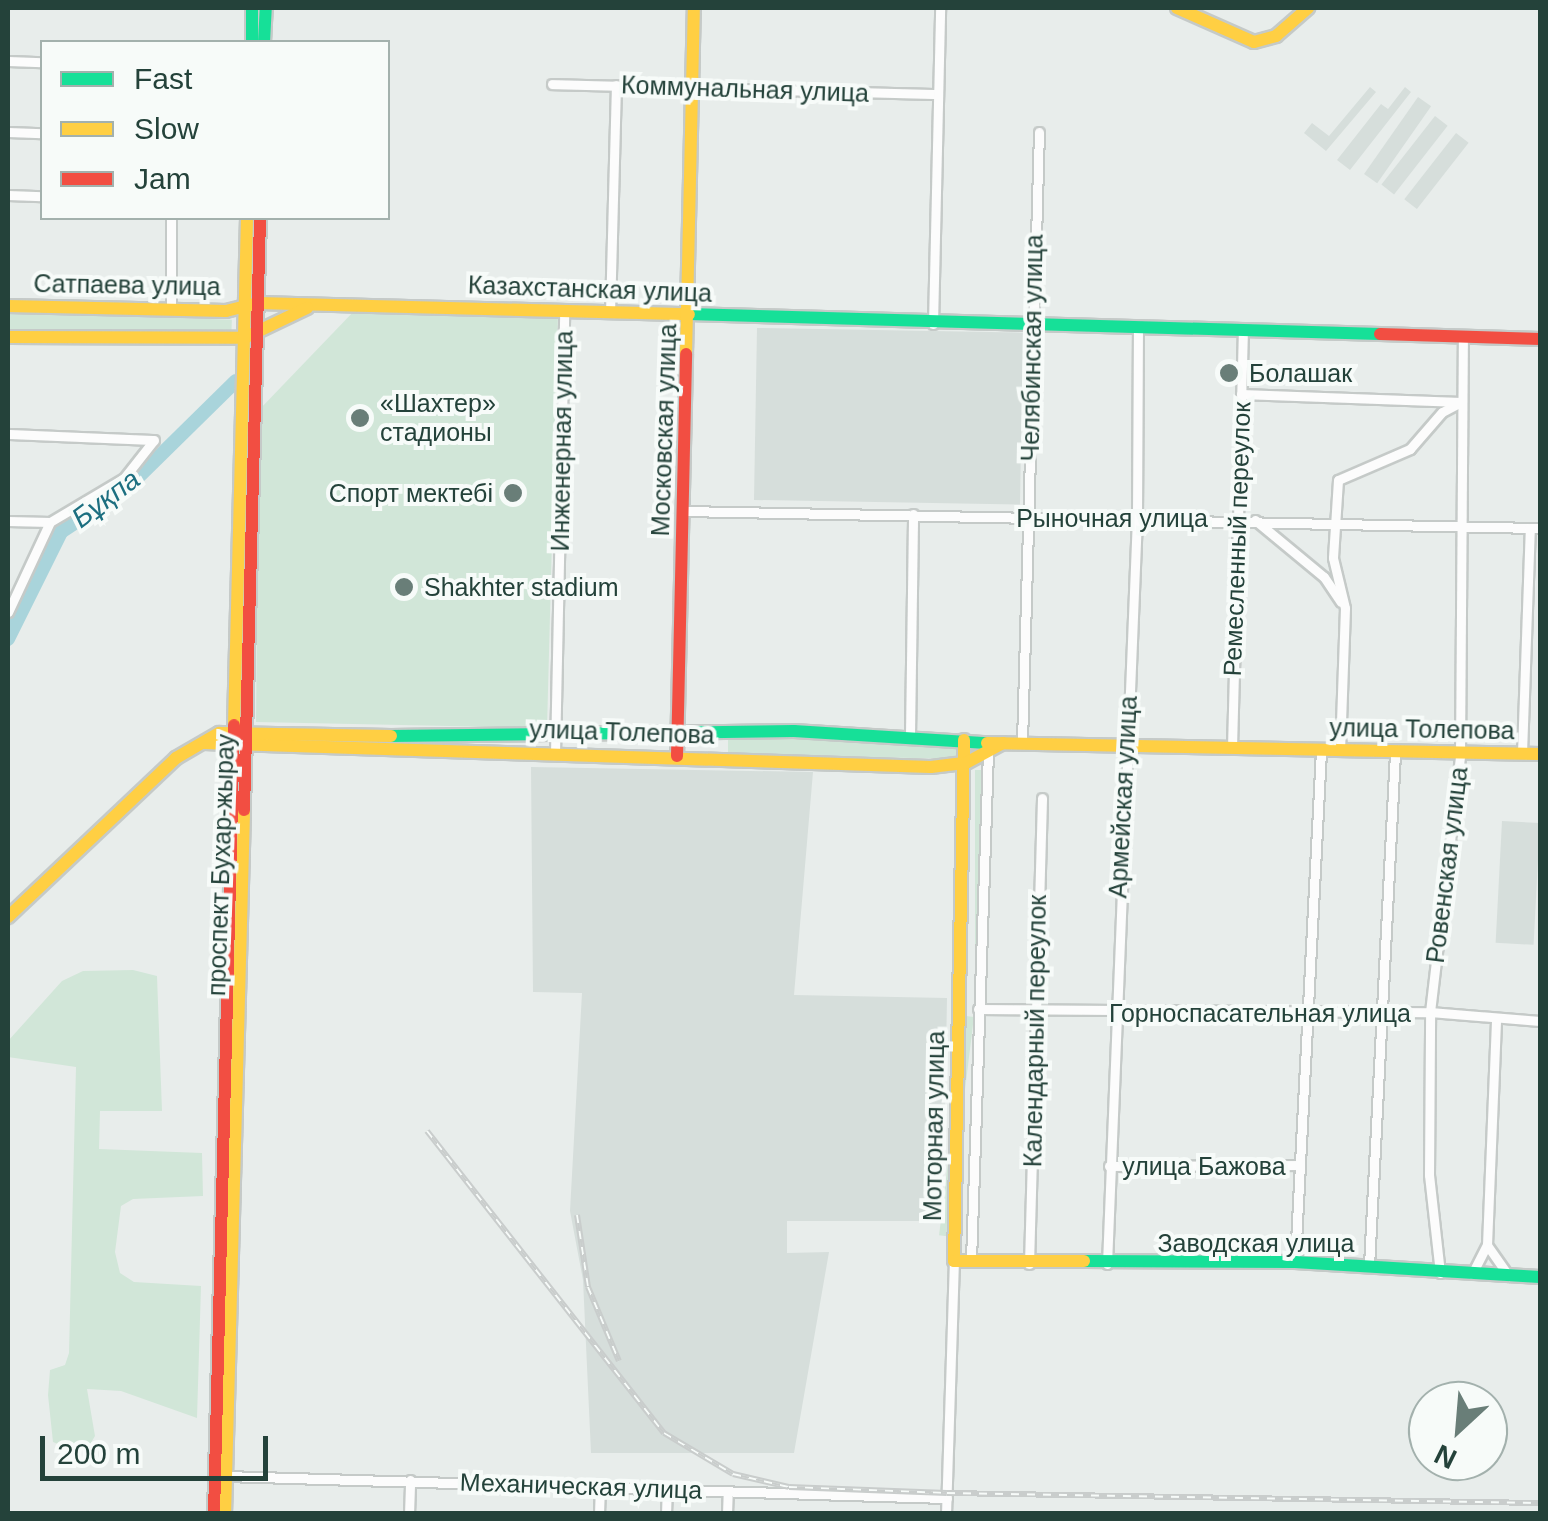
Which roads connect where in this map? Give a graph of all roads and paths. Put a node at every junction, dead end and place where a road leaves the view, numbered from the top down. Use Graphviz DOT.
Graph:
graph roads {
  1 [pos="252,8"];
  2 [pos="266,8"];
  3 [pos="694,8"];
  4 [pos="940,8"];
  5 [pos="1178,8"];
  6 [pos="1308,8"];
  7 [pos="252,40"];
  8 [pos="264,40"];
  9 [pos="8,62"];
  10 [pos="40,62"];
  11 [pos="552,84"];
  12 [pos="616,85"];
  13 [pos="692,88"];
  14 [pos="938,94"];
  15 [pos="8,132"];
  16 [pos="40,132"];
  17 [pos="1039,132"];
  18 [pos="8,194"];
  19 [pos="40,196"];
  20 [pos="172,220"];
  21 [pos="248,220"];
  22 [pos="260,220"];
  23 [pos="251,304"];
  24 [pos="319,305"];
  25 [pos="8,306"];
  26 [pos="171,310"];
  27 [pos="564,310"];
  28 [pos="610,313"];
  29 [pos="691,315"];
  30 [pos="933,324"];
  31 [pos="1034,325"];
  32 [pos="1138,328"];
  33 [pos="1243,330"];
  34 [pos="250,336"];
  35 [pos="8,337"];
  36 [pos="1463,337"];
  37 [pos="1540,339"];
  38 [pos="1241,394"];
  39 [pos="1461,402"];
  40 [pos="8,434"];
  41 [pos="683,511"];
  42 [pos="912,514"];
  43 [pos="1137,516"];
  44 [pos="1235,518"];
  45 [pos="1028,519"];
  46 [pos="1254,520"];
  47 [pos="8,521"];
  48 [pos="50,522"];
  49 [pos="1337,526"];
  50 [pos="1461,528"];
  51 [pos="1535,528"];
  52 [pos="1345,608"];
  53 [pos="9,612"];
  54 [pos="678,734"];
  55 [pos="910,735"];
  56 [pos="241,737"];
  57 [pos="964,740"];
  58 [pos="1022,743"];
  59 [pos="1126,744"];
  60 [pos="555,745"];
  61 [pos="993,747"];
  62 [pos="1232,748"];
  63 [pos="1321,750"];
  64 [pos="1340,750"];
  65 [pos="1395,753"];
  66 [pos="1522,754"];
  67 [pos="1540,754"];
  68 [pos="677,756"];
  69 [pos="1460,756"];
  70 [pos="966,763"];
  71 [pos="1042,798"];
  72 [pos="8,918"];
  73 [pos="978,1009"];
  74 [pos="1035,1012"];
  75 [pos="1430,1012"];
  76 [pos="1113,1013"];
  77 [pos="1303,1015"];
  78 [pos="1386,1015"];
  79 [pos="1496,1021"];
  80 [pos="1540,1021"];
  81 [pos="1109,1166"];
  82 [pos="1298,1166"];
  83 [pos="1486,1245"];
  84 [pos="954,1261"];
  85 [pos="971,1262"];
  86 [pos="1295,1262"];
  87 [pos="1029,1264"];
  88 [pos="1107,1266"];
  89 [pos="1368,1266"];
  90 [pos="1440,1273"];
  91 [pos="1472,1274"];
  92 [pos="1509,1276"];
  93 [pos="1540,1277"];
  94 [pos="220,1476"];
  95 [pos="410,1480"];
  96 [pos="600,1486"];
  97 [pos="667,1488"];
  98 [pos="728,1491"];
  99 [pos="947,1498"];
  100 [pos="214,1514"];
  101 [pos="225,1514"];
  102 [pos="409,1514"];
  103 [pos="599,1514"];
  104 [pos="666,1514"];
  105 [pos="727,1514"];
  106 [pos="946,1514"];
  1 -- 7 [label="street"];
  2 -- 8 [label="street"];
  3 -- 13 [label="street, Московская улица"];
  4 -- 14 [label="street"];
  5 -- 6 [label="street"];
  9 -- 10 [label="street"];
  11 -- 12 [label="street, Коммунальная улица"];
  12 -- 13 [label="street, Коммунальная улица"];
  12 -- 28 [label="street"];
  13 -- 14 [label="street, Коммунальная улица"];
  13 -- 29 [label="street, Московская улица"];
  14 -- 30 [label="street"];
  15 -- 16 [label="street"];
  17 -- 31 [label="street, Челябинская улица"];
  18 -- 19 [label="street"];
  20 -- 26 [label="street"];
  21 -- 23 [label="street, проспект Бухар-жырау"];
  22 -- 23 [label="street, проспект Бухар-жырау"];
  23 -- 24 [label="street, Казахстанская улица"];
  23 -- 26 [label="street, Сатпаева улица"];
  23 -- 34 [label="street, проспект Бухар-жырау"];
  24 -- 27 [label="street, Казахстанская улица"];
  24 -- 34 [label="street"];
  25 -- 26 [label="street, Сатпаева улица"];
  27 -- 28 [label="street, Казахстанская улица"];
  27 -- 60 [label="street, Инженерная улица"];
  28 -- 29 [label="street, Казахстанская улица"];
  29 -- 30 [label="street, Казахстанская улица"];
  29 -- 41 [label="street, Московская улица"];
  30 -- 31 [label="street, Казахстанская улица"];
  31 -- 32 [label="street, Казахстанская улица"];
  31 -- 45 [label="street, Челябинская улица"];
  32 -- 33 [label="street, Казахстанская улица"];
  32 -- 43 [label="street, Армейская улица"];
  33 -- 36 [label="street, Казахстанская улица"];
  33 -- 38 [label="street, Ремесленный переулок"];
  34 -- 35 [label="street, Сатпаева улица"];
  34 -- 56 [label="street, проспект Бухар-жырау"];
  36 -- 37 [label="street, Казахстанская улица"];
  36 -- 39 [label="street, Ровенская улица"];
  38 -- 39 [label="street"];
  38 -- 44 [label="street, Ремесленный переулок"];
  39 -- 49 [label="street"];
  39 -- 50 [label="street, Ровенская улица"];
  40 -- 48 [label="street"];
  41 -- 42 [label="street, Рыночная улица"];
  41 -- 54 [label="street, Московская улица"];
  42 -- 45 [label="street, Рыночная улица"];
  42 -- 55 [label="street"];
  43 -- 44 [label="street, Рыночная улица"];
  43 -- 45 [label="street, Рыночная улица"];
  43 -- 59 [label="street, Армейская улица"];
  44 -- 46 [label="street, Рыночная улица"];
  44 -- 62 [label="street, Ремесленный переулок"];
  45 -- 58 [label="street, Челябинская улица"];
  46 -- 49 [label="street, Рыночная улица"];
  46 -- 52 [label="street"];
  47 -- 48 [label="street"];
  48 -- 53 [label="street"];
  49 -- 50 [label="street, Рыночная улица"];
  49 -- 52 [label="street"];
  50 -- 51 [label="street, Рыночная улица"];
  50 -- 69 [label="street, Ровенская улица"];
  51 -- 66 [label="street"];
  52 -- 64 [label="street"];
  54 -- 55 [label="street, улица Толепова"];
  54 -- 60 [label="street, улица Толепова"];
  54 -- 68 [label="street, Московская улица"];
  55 -- 57 [label="street, улица Толепова"];
  56 -- 60 [label="street, улица Толепова"];
  56 -- 72 [label="street"];
  56 -- 94 [label="street, проспект Бухар-жырау"];
  57 -- 61 [label="street, улица Толепова"];
  57 -- 70 [label="street, Моторная улица"];
  58 -- 59 [label="street, улица Толепова"];
  58 -- 61 [label="street, улица Толепова"];
  59 -- 62 [label="street, улица Толепова"];
  59 -- 76 [label="street, Армейская улица"];
  60 -- 68 [label="street, улица Толепова"];
  61 -- 70 [label="street, улица Толепова"];
  61 -- 73 [label="street, Моторная улица"];
  62 -- 63 [label="street, улица Толепова"];
  63 -- 64 [label="street, улица Толепова"];
  63 -- 77 [label="street"];
  64 -- 65 [label="street, улица Толепова"];
  65 -- 69 [label="street, улица Толепова"];
  65 -- 78 [label="street"];
  66 -- 67 [label="street, улица Толепова"];
  66 -- 69 [label="street, улица Толепова"];
  68 -- 70 [label="street, улица Толепова"];
  69 -- 75 [label="street, Ровенская улица"];
  70 -- 84 [label="street, Моторная улица"];
  71 -- 74 [label="street, Календарный переулок"];
  73 -- 74 [label="street, Горноспасательная улица"];
  73 -- 85 [label="street, Моторная улица"];
  74 -- 76 [label="street, Горноспасательная улица"];
  74 -- 87 [label="street, Календарный переулок"];
  75 -- 78 [label="street, Горноспасательная улица"];
  75 -- 79 [label="street, Горноспасательная улица"];
  75 -- 90 [label="street, Ровенская улица"];
  76 -- 77 [label="street, Горноспасательная улица"];
  76 -- 81 [label="street, Армейская улица"];
  77 -- 78 [label="street, Горноспасательная улица"];
  77 -- 82 [label="street"];
  78 -- 89 [label="street"];
  79 -- 80 [label="street, Горноспасательная улица"];
  79 -- 83 [label="street"];
  81 -- 82 [label="street, улица Бажова"];
  81 -- 88 [label="street, Армейская улица"];
  82 -- 86 [label="street"];
  83 -- 91 [label="street"];
  83 -- 92 [label="street"];
  84 -- 85 [label="street, Заводская улица"];
  84 -- 99 [label="street, Моторная улица"];
  85 -- 87 [label="street, Заводская улица"];
  86 -- 88 [label="street, Заводская улица"];
  86 -- 89 [label="street, Заводская улица"];
  87 -- 88 [label="street, Заводская улица"];
  89 -- 90 [label="street, Заводская улица"];
  90 -- 91 [label="street, Заводская улица"];
  91 -- 92 [label="street, Заводская улица"];
  92 -- 93 [label="street, Заводская улица"];
  94 -- 95 [label="street, Механическая улица"];
  94 -- 100 [label="street, проспект Бухар-жырау"];
  94 -- 101 [label="street, проспект Бухар-жырау"];
  95 -- 96 [label="street, Механическая улица"];
  95 -- 102 [label="street"];
  96 -- 97 [label="street, Механическая улица"];
  96 -- 103 [label="street"];
  97 -- 98 [label="street, Механическая улица"];
  97 -- 104 [label="street"];
  98 -- 99 [label="street, Механическая улица"];
  98 -- 105 [label="street"];
  99 -- 106 [label="street, Моторная улица"];
}
